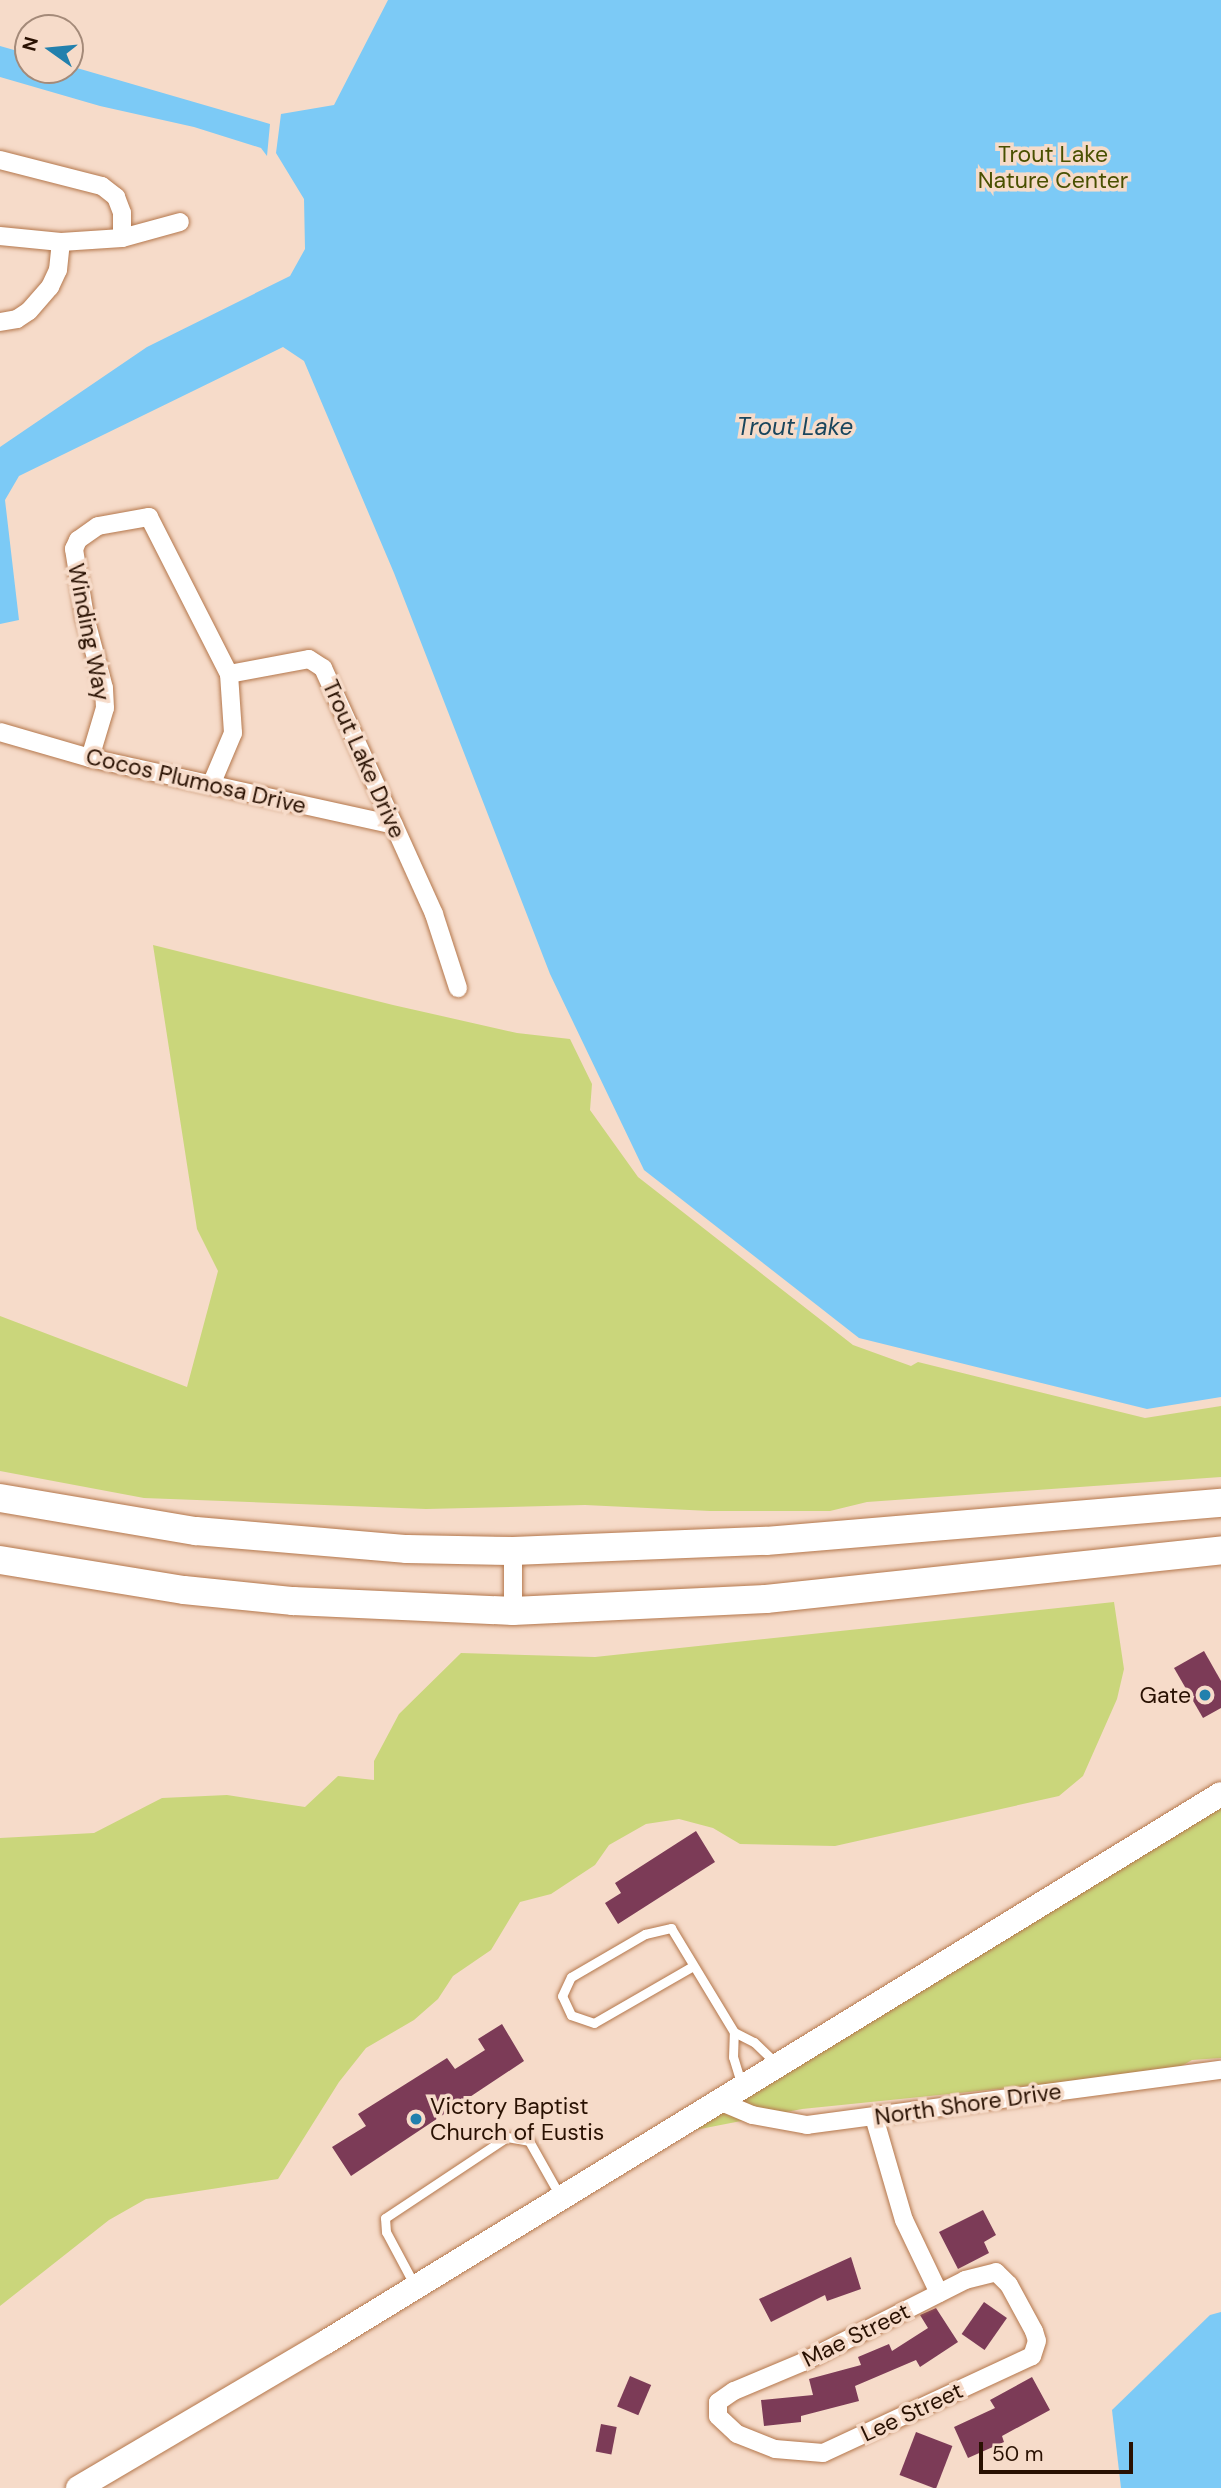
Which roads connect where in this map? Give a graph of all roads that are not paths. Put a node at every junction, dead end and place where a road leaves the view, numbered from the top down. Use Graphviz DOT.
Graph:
graph roads {
  1 [pos="0,160"];
  2 [pos="180,222"];
  3 [pos="0,236"];
  4 [pos="122,237"];
  5 [pos="61,242"];
  6 [pos="0,321"];
  7 [pos="229,674"];
  8 [pos="0,732"];
  9 [pos="90,758"];
  10 [pos="211,785"];
  11 [pos="394,825"];
  12 [pos="458,988"];
  13 [pos="0,1498"];
  14 [pos="1215,1504"];
  15 [pos="1221,1550"];
  16 [pos="513,1551"];
  17 [pos="0,1559"];
  18 [pos="513,1611"];
  19 [pos="1221,1794"];
  20 [pos="693,1966"];
  21 [pos="734,2032"];
  22 [pos="777,2065"];
  23 [pos="1221,2070"];
  24 [pos="742,2087"];
  25 [pos="719,2101"];
  26 [pos="874,2117"];
  27 [pos="560,2196"];
  28 [pos="996,2272"];
  29 [pos="415,2286"];
  30 [pos="939,2293"];
  31 [pos="718,2402"];
  32 [pos="78,2488"];
  1 -- 4 [label="street"];
  2 -- 4 [label="street"];
  3 -- 5 [label="street"];
  4 -- 5 [label="street"];
  5 -- 6 [label="street"];
  7 -- 9 [label="street, Winding Way"];
  7 -- 10 [label="street"];
  7 -- 11 [label="street, Trout Lake Drive"];
  8 -- 9 [label="street, Cocos Plumosa Drive"];
  9 -- 10 [label="street, Cocos Plumosa Drive"];
  10 -- 11 [label="street, Cocos Plumosa Drive"];
  11 -- 12 [label="street, Trout Lake Drive"];
  13 -- 16 [label="main road"];
  14 -- 16 [label="main road"];
  15 -- 18 [label="main road"];
  16 -- 18 [label="street"];
  17 -- 18 [label="main road"];
  19 -- 22 [label="main road"];
  20 -- 20 [label="lane"];
  20 -- 21 [label="lane"];
  21 -- 22 [label="lane"];
  21 -- 24 [label="lane"];
  22 -- 24 [label="main road"];
  23 -- 26 [label="street, North Shore Drive"];
  24 -- 25 [label="main road"];
  25 -- 26 [label="street, North Shore Drive"];
  25 -- 27 [label="main road"];
  26 -- 30 [label="street"];
  27 -- 29 [label="main road"];
  27 -- 29 [label="lane"];
  28 -- 30 [label="street, Mae Street"];
  28 -- 31 [label="street, Lee Street"];
  29 -- 32 [label="main road"];
  30 -- 31 [label="street, Mae Street"];
}
